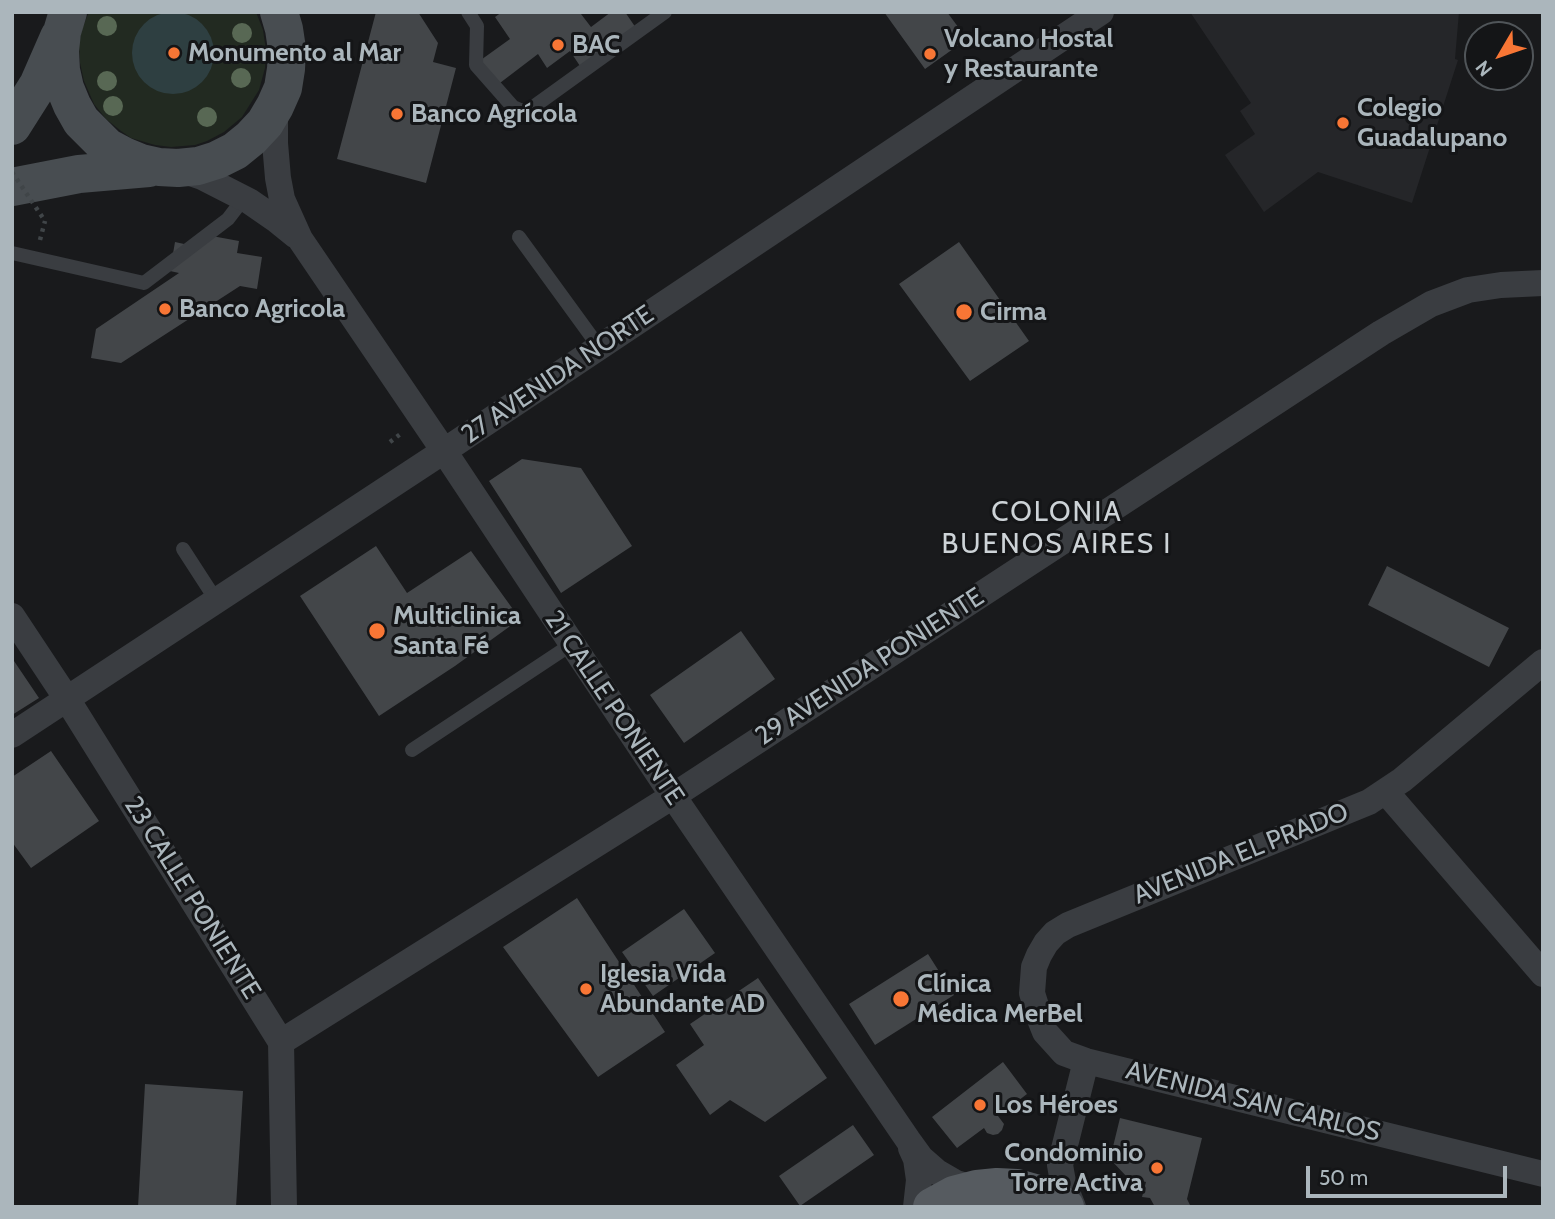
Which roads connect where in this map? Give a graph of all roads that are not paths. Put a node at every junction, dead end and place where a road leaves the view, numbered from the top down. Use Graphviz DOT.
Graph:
graph roads {
  1 [pos="279,12"];
  2 [pos="312,12"];
  3 [pos="468,12"];
  4 [pos="665,12"];
  5 [pos="1101,12"];
  6 [pos="65,22"];
  7 [pos="286,69"];
  8 [pos="275,106"];
  9 [pos="12,126"];
  10 [pos="168,168"];
  11 [pos="12,187"];
  12 [pos="244,198"];
  13 [pos="519,237"];
  14 [pos="300,239"];
  15 [pos="12,253"];
  16 [pos="1543,283"];
  17 [pos="599,347"];
  18 [pos="444,451"];
  19 [pos="183,549"];
  20 [pos="216,600"];
  21 [pos="12,616"];
  22 [pos="572,644"];
  23 [pos="1543,662"];
  24 [pos="67,699"];
  25 [pos="12,735"];
  26 [pos="412,750"];
  27 [pos="1386,792"];
  28 [pos="673,796"];
  29 [pos="1543,974"];
  30 [pos="281,1041"];
  31 [pos="1086,1062"];
  32 [pos="908,1140"];
  33 [pos="1060,1165"];
  34 [pos="1543,1174"];
  35 [pos="1017,1188"];
  36 [pos="977,1189"];
  37 [pos="284,1207"];
  38 [pos="916,1207"];
  39 [pos="932,1207"];
  40 [pos="1065,1207"];
  41 [pos="1073,1207"];
  1 -- 7 [label="street"];
  2 -- 7 [label="street"];
  3 -- 4 [label="lane"];
  5 -- 17 [label="street, 27 AVENIDA NORTE"];
  6 -- 9 [label="street"];
  6 -- 10 [label="street"];
  7 -- 8 [label="street"];
  8 -- 10 [label="street"];
  8 -- 14 [label="street, 21 CALLE PONIENTE"];
  10 -- 11 [label="street"];
  10 -- 12 [label="street, 21 CALLE PONIENTE"];
  12 -- 14 [label="street, 21 CALLE PONIENTE"];
  12 -- 15 [label="lane"];
  13 -- 17 [label="lane"];
  14 -- 18 [label="street, 21 CALLE PONIENTE"];
  16 -- 28 [label="street, 29 AVENIDA PONIENTE"];
  17 -- 18 [label="street, 27 AVENIDA NORTE"];
  18 -- 20 [label="street, 27 AVENIDA NORTE"];
  18 -- 22 [label="street, 21 CALLE PONIENTE"];
  19 -- 20 [label="lane"];
  20 -- 24 [label="street, 27 AVENIDA NORTE"];
  21 -- 24 [label="street, 23 CALLE PONIENTE"];
  22 -- 26 [label="lane"];
  22 -- 28 [label="street, 21 CALLE PONIENTE"];
  23 -- 27 [label="street, AVENIDA EL PRADO"];
  24 -- 25 [label="street, 27 AVENIDA NORTE"];
  24 -- 30 [label="street, 23 CALLE PONIENTE"];
  27 -- 29 [label="street"];
  27 -- 31 [label="street, AVENIDA EL PRADO"];
  28 -- 30 [label="street, 29 AVENIDA PONIENTE"];
  28 -- 32 [label="street, 21 CALLE PONIENTE"];
  30 -- 37 [label="street"];
  31 -- 33 [label="street"];
  31 -- 34 [label="street, AVENIDA SAN CARLOS"];
  32 -- 36 [label="street, 21 CALLE PONIENTE"];
  32 -- 38 [label="street, 21 CALLE PONIENTE"];
  33 -- 35 [label="street"];
  33 -- 41 [label="street"];
  35 -- 36 [label="main road"];
  35 -- 40 [label="main road"];
  36 -- 39 [label="main road"];
}
